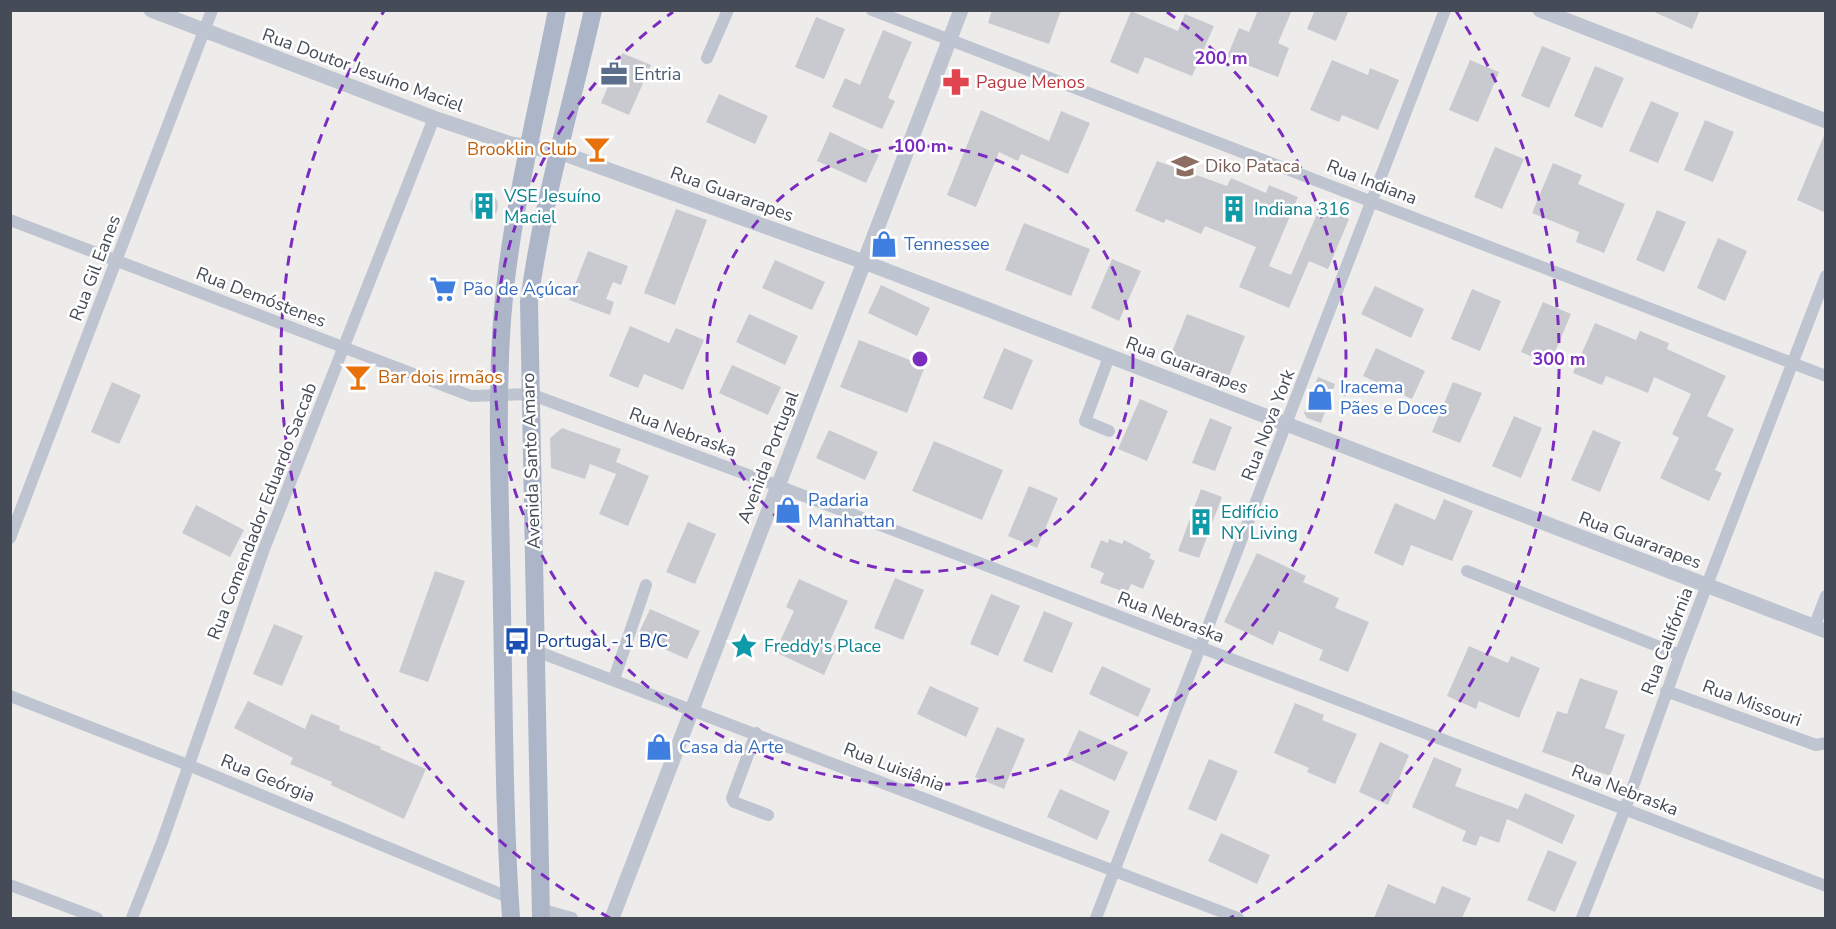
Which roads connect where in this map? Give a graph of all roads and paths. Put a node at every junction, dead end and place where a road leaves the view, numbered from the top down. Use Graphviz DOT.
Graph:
graph roads {
  1 [pos="151,10"];
  2 [pos="212,10"];
  3 [pos="557,10"];
  4 [pos="593,10"];
  5 [pos="728,10"];
  6 [pos="872,10"];
  7 [pos="961,10"];
  8 [pos="1445,10"];
  9 [pos="1540,10"];
  10 [pos="204,31"];
  11 [pos="949,40"];
  12 [pos="707,58"];
  13 [pos="434,118"];
  14 [pos="1826,121"];
  15 [pos="559,152"];
  16 [pos="525,160"];
  17 [pos="1372,201"];
  18 [pos="10,220"];
  19 [pos="117,261"];
  20 [pos="864,262"];
  21 [pos="1826,276"];
  22 [pos="344,349"];
  23 [pos="1109,357"];
  24 [pos="1792,363"];
  25 [pos="1826,376"];
  26 [pos="530,394"];
  27 [pos="500,396"];
  28 [pos="1287,424"];
  29 [pos="1109,431"];
  30 [pos="778,486"];
  31 [pos="10,538"];
  32 [pos="1467,571"];
  33 [pos="646,585"];
  34 [pos="1707,586"];
  35 [pos="1826,596"];
  36 [pos="1820,629"];
  37 [pos="1200,648"];
  38 [pos="536,651"];
  39 [pos="1680,655"];
  40 [pos="614,679"];
  41 [pos="1666,691"];
  42 [pos="10,696"];
  43 [pos="692,709"];
  44 [pos="756,734"];
  45 [pos="1826,743"];
  46 [pos="188,765"];
  47 [pos="1625,810"];
  48 [pos="768,815"];
  49 [pos="1114,871"];
  50 [pos="10,885"];
  51 [pos="1826,886"];
  52 [pos="510,898"];
  53 [pos="540,914"];
  54 [pos="97,918"];
  55 [pos="132,918"];
  56 [pos="511,918"];
  57 [pos="572,918"];
  58 [pos="612,918"];
  59 [pos="1096,918"];
  60 [pos="1238,918"];
  61 [pos="1582,918"];
  1 -- 10 [label="street, Rua Doutor Jesuíno Maciel"];
  2 -- 10 [label="street, Rua Gil Eanes"];
  3 -- 16 [label="main road, Avenida Santo Amaro"];
  4 -- 15 [label="main road, Avenida Santo Amaro"];
  5 -- 12 [label="street"];
  6 -- 11 [label="street, Rua Indiana"];
  7 -- 11 [label="street, Avenida Portugal"];
  8 -- 17 [label="street, Rua Nova York"];
  9 -- 14 [label="street"];
  10 -- 13 [label="street, Rua Doutor Jesuíno Maciel"];
  10 -- 19 [label="street, Rua Gil Eanes"];
  11 -- 17 [label="street, Rua Indiana"];
  11 -- 20 [label="street, Avenida Portugal"];
  13 -- 16 [label="street, Rua Doutor Jesuíno Maciel"];
  13 -- 22 [label="street, Rua Comendador Eduardo Saccab"];
  15 -- 16 [label="street, Rua Guararapes"];
  15 -- 20 [label="street, Rua Guararapes"];
  15 -- 26 [label="main road, Avenida Santo Amaro"];
  16 -- 27 [label="main road, Avenida Santo Amaro"];
  17 -- 24 [label="street, Rua Indiana"];
  17 -- 28 [label="street, Rua Nova York"];
  18 -- 19 [label="street, Rua Demóstenes"];
  19 -- 22 [label="street, Rua Demóstenes"];
  19 -- 31 [label="street, Rua Gil Eanes"];
  20 -- 23 [label="street, Rua Guararapes"];
  20 -- 30 [label="street, Avenida Portugal"];
  21 -- 24 [label="street, Rua Califórnia"];
  22 -- 27 [label="street, Rua Demóstenes"];
  22 -- 46 [label="street, Rua Comendador Eduardo Saccab"];
  23 -- 28 [label="street, Rua Guararapes"];
  23 -- 29 [label="street"];
  24 -- 25 [label="street, Rua Indiana"];
  24 -- 34 [label="street, Rua Califórnia"];
  26 -- 27 [label="street, Rua Nebraska"];
  26 -- 30 [label="street, Rua Nebraska"];
  26 -- 38 [label="main road, Avenida Santo Amaro"];
  27 -- 52 [label="main road, Avenida Santo Amaro"];
  28 -- 34 [label="street, Rua Guararapes"];
  28 -- 37 [label="street, Rua Nova York"];
  30 -- 37 [label="street, Rua Nebraska"];
  30 -- 43 [label="street, Avenida Portugal"];
  32 -- 39 [label="street"];
  33 -- 40 [label="street"];
  34 -- 36 [label="street, Rua Guararapes"];
  34 -- 39 [label="street, Rua Califórnia"];
  35 -- 36 [label="street"];
  37 -- 47 [label="street, Rua Nebraska"];
  37 -- 49 [label="street, Rua Nova York"];
  38 -- 40 [label="street, Rua Luisiânia"];
  38 -- 53 [label="main road, Avenida Santo Amaro"];
  39 -- 41 [label="street, Rua Califórnia"];
  40 -- 43 [label="street, Rua Luisiânia"];
  41 -- 45 [label="street, Rua Missouri"];
  41 -- 47 [label="street, Rua Califórnia"];
  42 -- 46 [label="street, Rua Geórgia"];
  43 -- 44 [label="street, Rua Luisiânia"];
  43 -- 58 [label="street, Avenida Portugal"];
  44 -- 48 [label="street"];
  44 -- 49 [label="street, Rua Luisiânia"];
  46 -- 52 [label="street, Rua Geórgia"];
  46 -- 55 [label="street, Rua Comendador Eduardo Saccab"];
  47 -- 51 [label="street, Rua Nebraska"];
  47 -- 61 [label="street, Rua Califórnia"];
  49 -- 59 [label="street, Rua Nova York"];
  49 -- 60 [label="street, Rua Luisiânia"];
  50 -- 54 [label="street"];
  52 -- 56 [label="main road, Avenida Santo Amaro"];
  53 -- 57 [label="street"];
}
